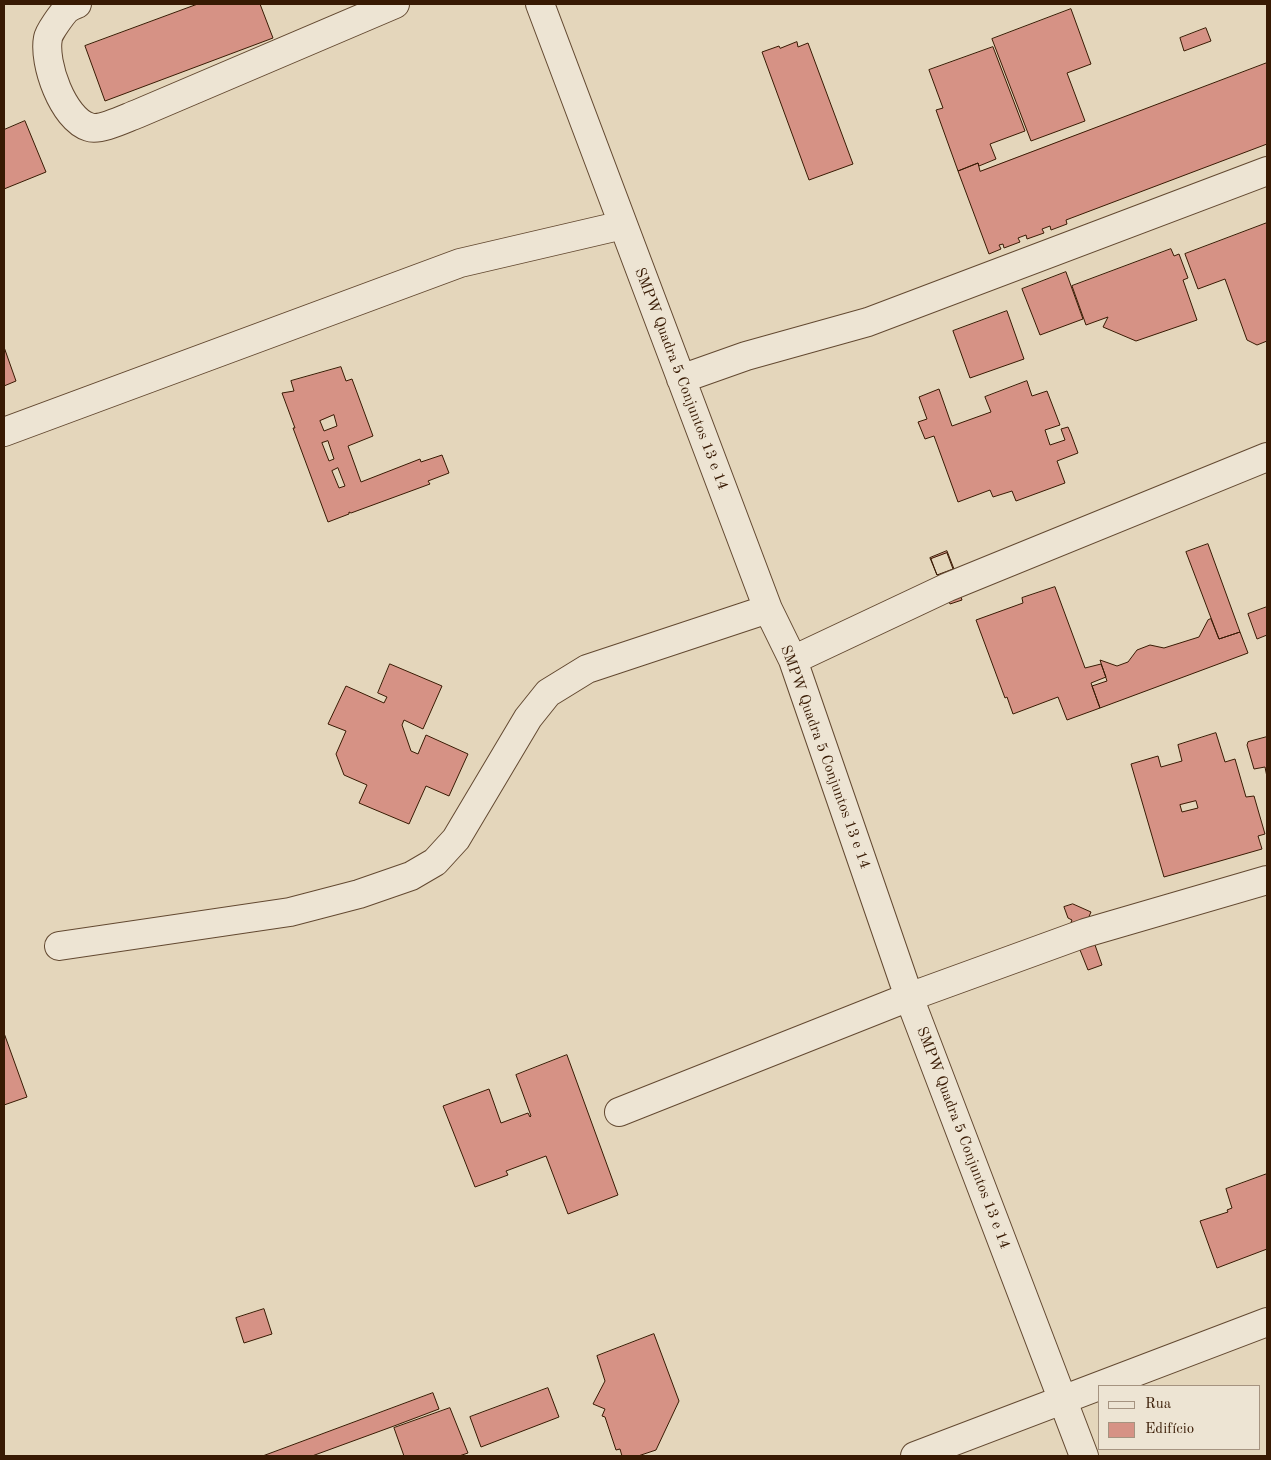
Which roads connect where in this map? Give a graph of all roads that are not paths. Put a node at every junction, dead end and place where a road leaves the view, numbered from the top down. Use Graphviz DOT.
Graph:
graph roads {
  1 [pos="77,4"];
  2 [pos="395,4"];
  3 [pos="540,4"];
  4 [pos="1267,171"];
  5 [pos="623,225"];
  6 [pos="681,379"];
  7 [pos="4,432"];
  8 [pos="1267,457"];
  9 [pos="768,609"];
  10 [pos="793,660"];
  11 [pos="1267,880"];
  12 [pos="59,946"];
  13 [pos="909,997"];
  14 [pos="619,1112"];
  15 [pos="1267,1322"];
  16 [pos="1101,1385"];
  17 [pos="1098,1386"];
  18 [pos="1064,1399"];
  19 [pos="915,1456"];
  20 [pos="1084,1456"];
  1 -- 2 [label="street"];
  3 -- 5 [label="street, SMPW Quadra 5 Conjuntos 13 e 14"];
  4 -- 6 [label="street"];
  5 -- 6 [label="street, SMPW Quadra 5 Conjuntos 13 e 14"];
  5 -- 7 [label="street"];
  6 -- 9 [label="street, SMPW Quadra 5 Conjuntos 13 e 14"];
  8 -- 10 [label="street"];
  9 -- 10 [label="street, SMPW Quadra 5 Conjuntos 13 e 14"];
  9 -- 12 [label="street"];
  10 -- 13 [label="street, SMPW Quadra 5 Conjuntos 13 e 14"];
  11 -- 13 [label="street"];
  13 -- 14 [label="street"];
  13 -- 18 [label="street, SMPW Quadra 5 Conjuntos 13 e 14"];
  15 -- 16 [label="street"];
  17 -- 18 [label="street"];
  18 -- 19 [label="street"];
  18 -- 20 [label="street, SMPW Quadra 5 Conjuntos 13 e 14"];
}
